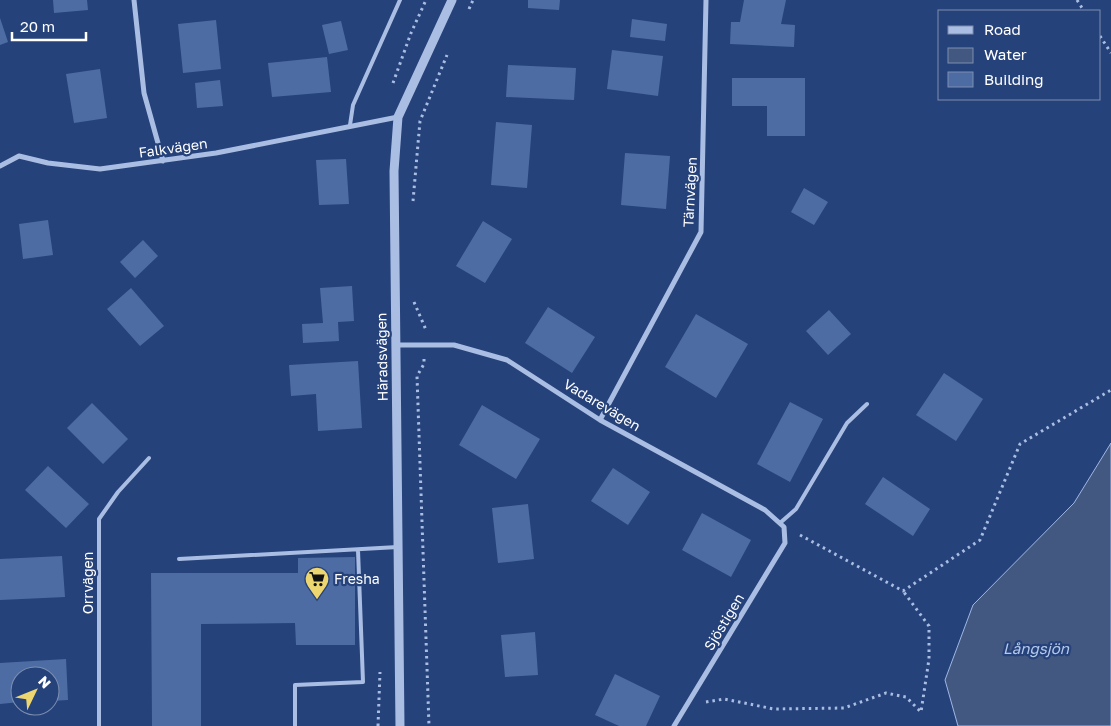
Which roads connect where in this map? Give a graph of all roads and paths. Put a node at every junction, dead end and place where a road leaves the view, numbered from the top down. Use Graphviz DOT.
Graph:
graph roads {
  1 [pos="134,0"];
  2 [pos="400,0"];
  3 [pos="452,0"];
  4 [pos="706,0"];
  5 [pos="1101,38"];
  6 [pos="1111,53"];
  7 [pos="398,117"];
  8 [pos="350,125"];
  9 [pos="163,161"];
  10 [pos="0,166"];
  11 [pos="395,345"];
  12 [pos="1111,390"];
  13 [pos="867,404"];
  14 [pos="600,420"];
  15 [pos="149,458"];
  16 [pos="782,525"];
  17 [pos="398,547"];
  18 [pos="358,550"];
  19 [pos="179,559"];
  20 [pos="903,591"];
  21 [pos="687,705"];
  22 [pos="99,726"];
  23 [pos="295,726"];
  24 [pos="400,726"];
  25 [pos="674,726"];
  1 -- 9 [label="street"];
  2 -- 8 [label="lane"];
  3 -- 7 [label="street, Häradsvägen"];
  4 -- 14 [label="street, Tärnvägen"];
  5 -- 6 [label="path"];
  7 -- 8 [label="street, Falkvägen"];
  7 -- 11 [label="street, Häradsvägen"];
  8 -- 9 [label="street, Falkvägen"];
  9 -- 10 [label="street, Falkvägen"];
  11 -- 14 [label="street, Vadarevägen"];
  11 -- 17 [label="street, Häradsvägen"];
  12 -- 20 [label="path"];
  13 -- 16 [label="lane"];
  14 -- 16 [label="street, Vadarevägen"];
  15 -- 22 [label="lane, Orrvägen"];
  16 -- 20 [label="path"];
  16 -- 21 [label="street, Sjöstigen"];
  17 -- 18 [label="lane"];
  17 -- 24 [label="street, Häradsvägen"];
  18 -- 19 [label="lane"];
  18 -- 23 [label="lane"];
  20 -- 21 [label="path"];
  21 -- 25 [label="street, Sjöstigen"];
}
